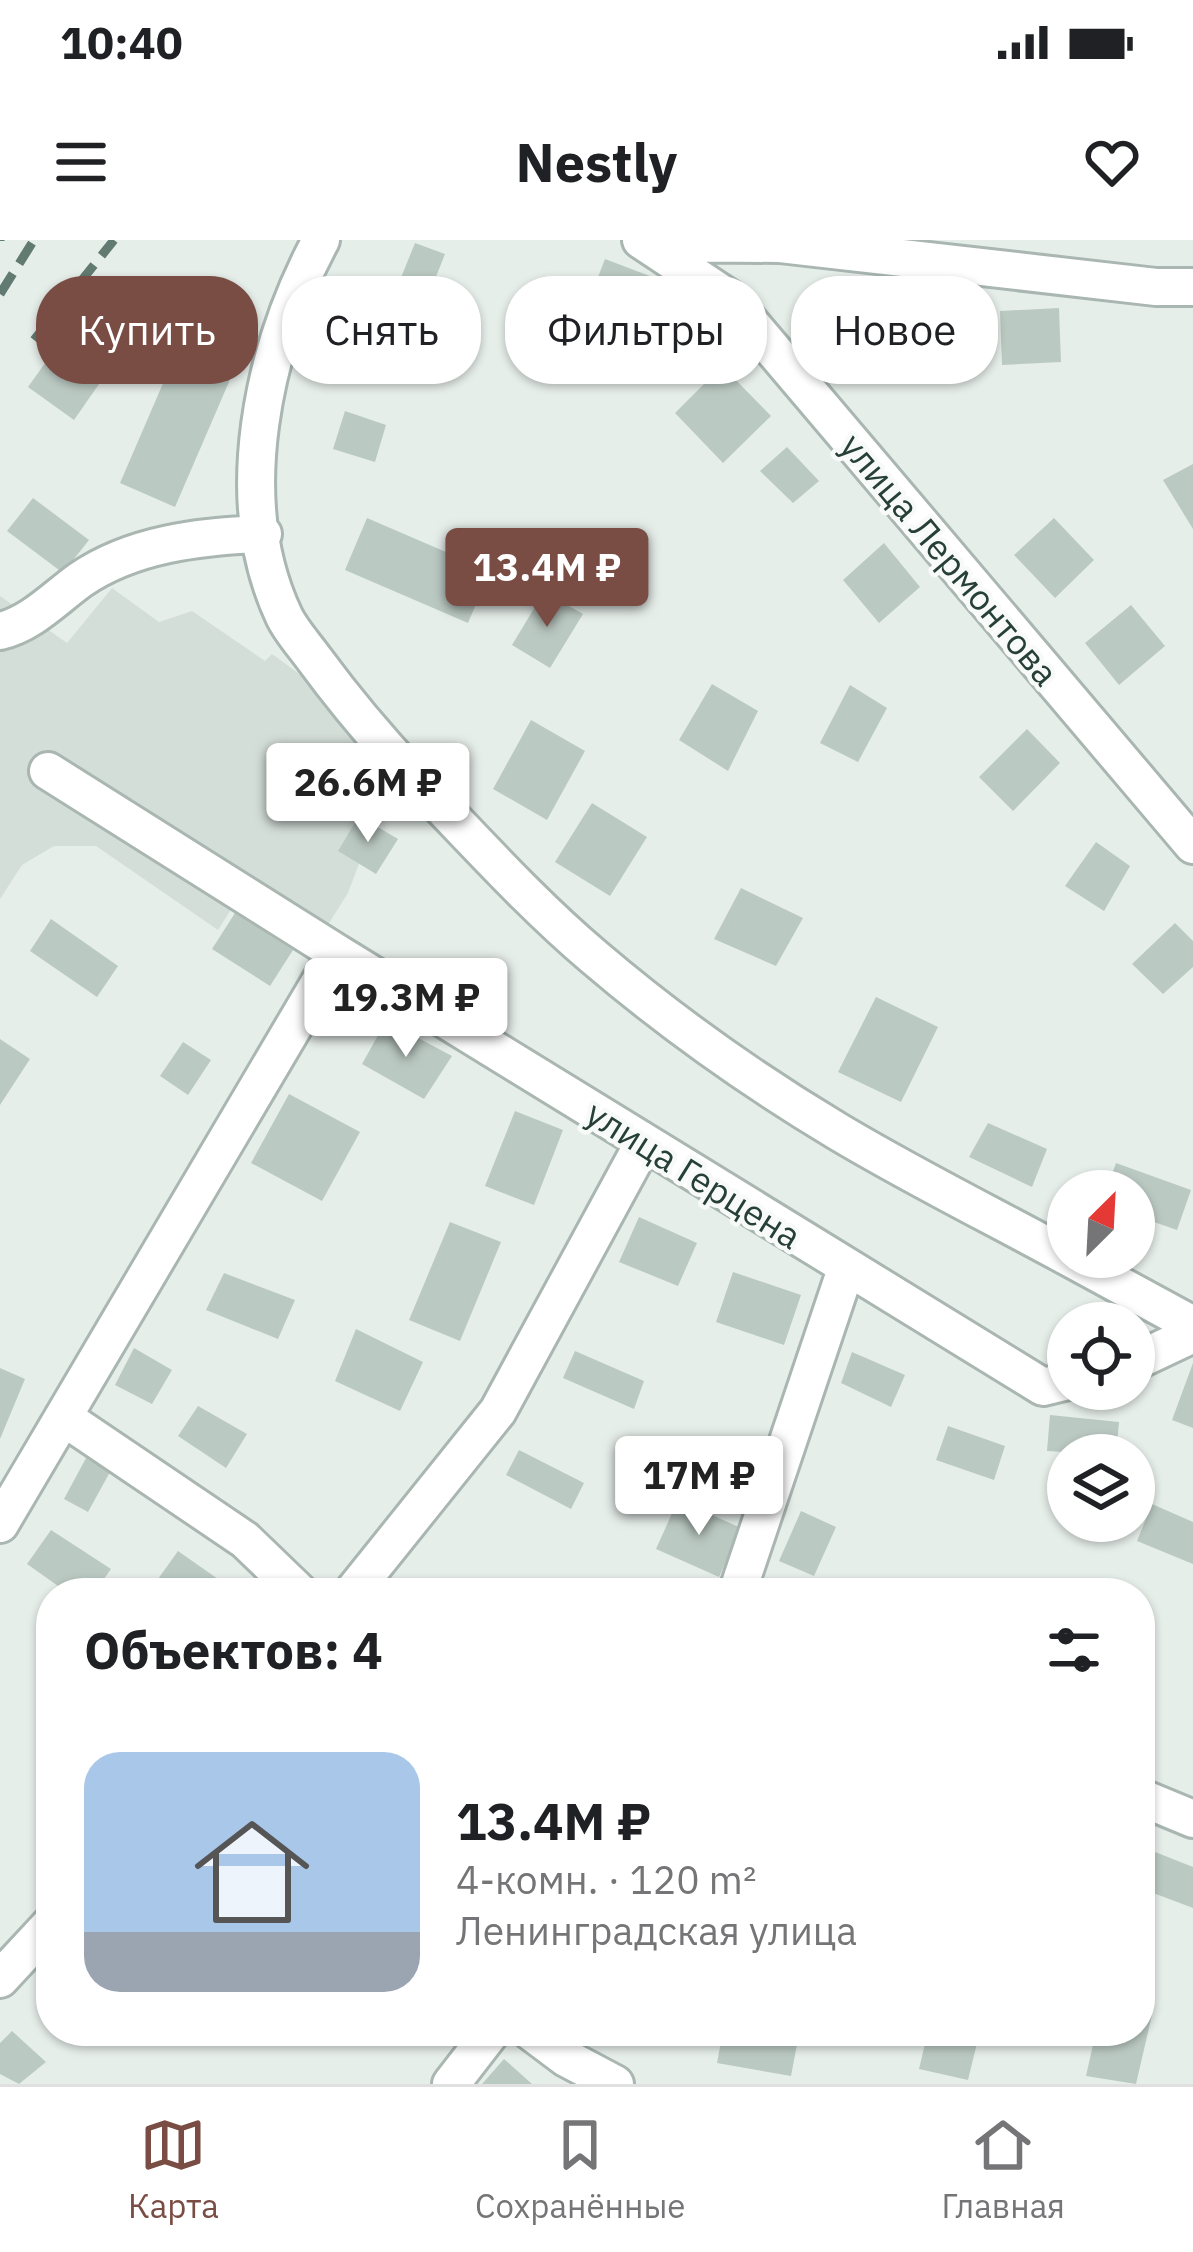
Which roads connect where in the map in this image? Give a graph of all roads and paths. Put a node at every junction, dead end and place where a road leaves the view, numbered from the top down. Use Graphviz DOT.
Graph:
graph roads {
  1 [pos="644,241"];
  2 [pos="312,256"];
  3 [pos="1193,287"];
  4 [pos="263,534"];
  5 [pos="0,631"];
  6 [pos="48,771"];
  7 [pos="1193,844"];
  8 [pos="338,953"];
  9 [pos="644,1142"];
  10 [pos="1047,1246"];
  11 [pos="846,1269"];
  12 [pos="1107,1278"];
  13 [pos="1193,1325"];
  14 [pos="1193,1334"];
  15 [pos="1155,1352"];
  16 [pos="1047,1386"];
  17 [pos="63,1417"];
  18 [pos="0,1524"];
  19 [pos="284,1578"];
  20 [pos="364,1578"];
  21 [pos="742,1578"];
  22 [pos="1155,1804"];
  23 [pos="1193,1820"];
  24 [pos="36,1940"];
  25 [pos="0,1979"];
  26 [pos="481,2046"];
  27 [pos="581,2047"];
  28 [pos="452,2084"];
  29 [pos="615,2084"];
  1 -- 3 [label="street"];
  1 -- 7 [label="street, улица Лермонтова"];
  2 -- 4 [label="street"];
  4 -- 5 [label="street"];
  4 -- 10 [label="street"];
  6 -- 8 [label="street, улица Герцена"];
  8 -- 9 [label="street, улица Герцена"];
  8 -- 17 [label="street"];
  9 -- 11 [label="street, улица Герцена"];
  9 -- 20 [label="street"];
  11 -- 16 [label="street, улица Герцена"];
  11 -- 21 [label="street"];
  12 -- 13 [label="street"];
  14 -- 15 [label="street"];
  17 -- 18 [label="street"];
  17 -- 19 [label="street"];
  22 -- 23 [label="street"];
  24 -- 25 [label="street"];
  26 -- 28 [label="street"];
  27 -- 29 [label="street"];
}
